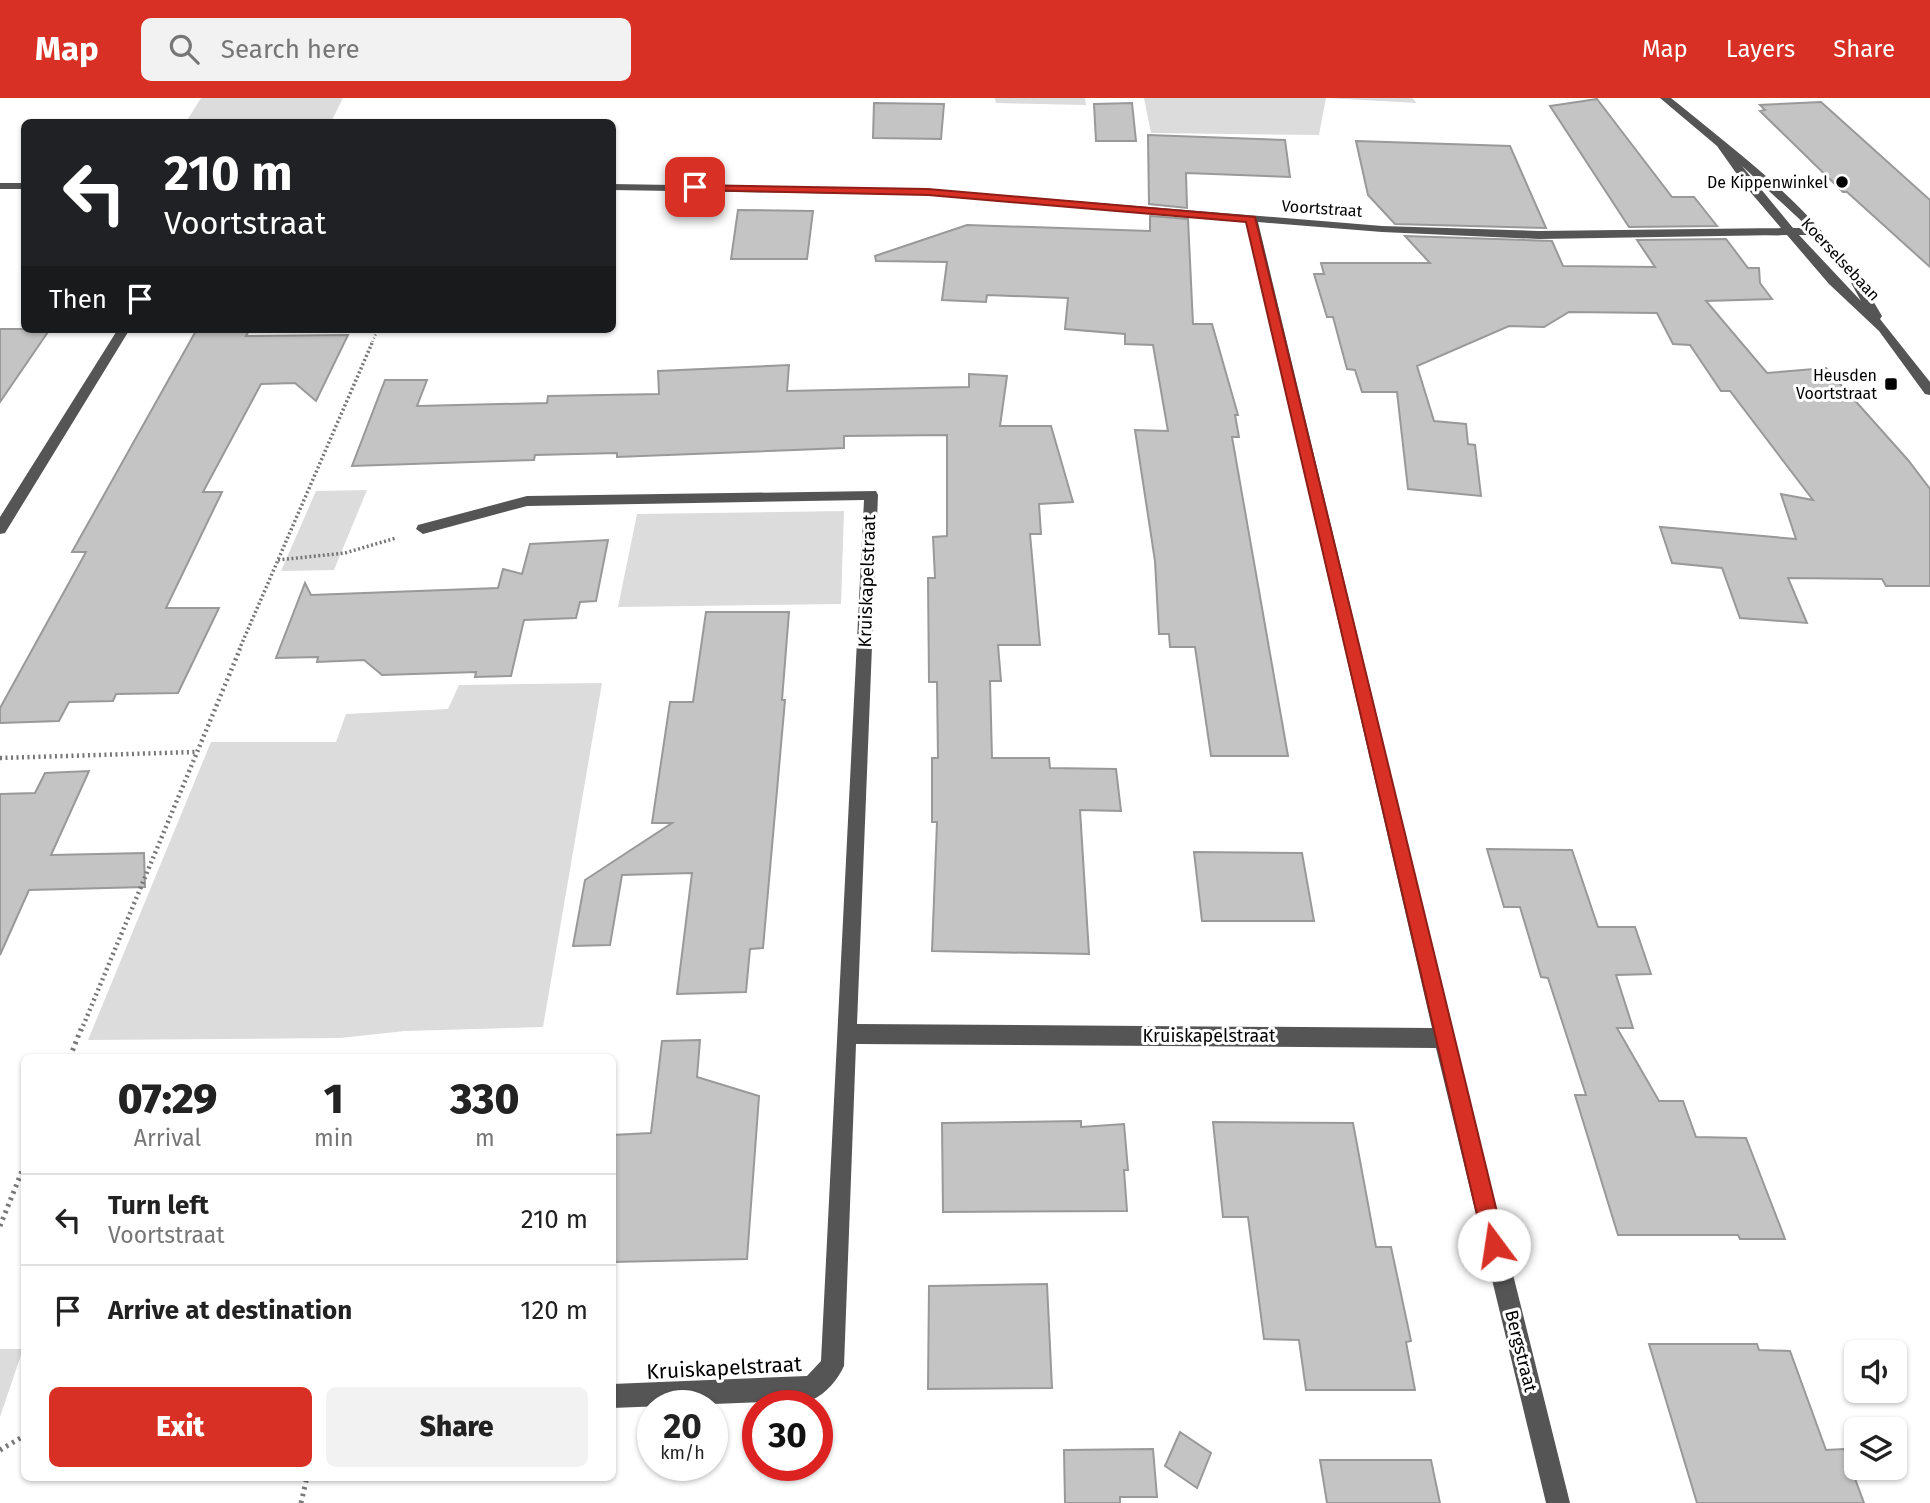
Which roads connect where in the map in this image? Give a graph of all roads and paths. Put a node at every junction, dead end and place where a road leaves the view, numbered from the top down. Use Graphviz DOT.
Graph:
graph roads {
  1 [pos="1665,98"];
  2 [pos="1722,146"];
  3 [pos="0,186"];
  4 [pos="21,186"];
  5 [pos="616,187"];
  6 [pos="1251,219"];
  7 [pos="1791,231"];
  8 [pos="1819,231"];
  9 [pos="1883,328"];
  10 [pos="122,333"];
  11 [pos="376,333"];
  12 [pos="1930,391"];
  13 [pos="0,528"];
  14 [pos="423,529"];
  15 [pos="278,561"];
  16 [pos="195,752"];
  17 [pos="0,758"];
  18 [pos="848,1034"];
  19 [pos="1444,1038"];
  20 [pos="71,1054"];
  21 [pos="21,1174"];
  22 [pos="0,1226"];
  23 [pos="616,1396"];
  24 [pos="21,1438"];
  25 [pos="0,1450"];
  26 [pos="306,1481"];
  27 [pos="301,1503"];
  28 [pos="1558,1503"];
  1 -- 2 [label="street, Koerselsebaan"];
  2 -- 7 [label="street, Koerselsebaan"];
  2 -- 8 [label="street, Koerselsebaan"];
  3 -- 4 [label="street"];
  5 -- 6 [label="street, Voortstraat"];
  6 -- 7 [label="street, Voortstraat"];
  6 -- 19 [label="street, Bergstraat"];
  7 -- 8 [label="street, Voortstraat"];
  7 -- 9 [label="street, Koerselsebaan"];
  8 -- 9 [label="street, Koerselsebaan"];
  9 -- 12 [label="street, Koerselsebaan"];
  10 -- 13 [label="street"];
  11 -- 15 [label="path"];
  14 -- 15 [label="path"];
  14 -- 18 [label="street, Kruiskapelstraat"];
  15 -- 16 [label="path"];
  16 -- 17 [label="path"];
  16 -- 20 [label="path"];
  18 -- 19 [label="street, Kruiskapelstraat"];
  18 -- 23 [label="street, Kruiskapelstraat"];
  19 -- 28 [label="street, Bergstraat"];
  21 -- 22 [label="path"];
  24 -- 25 [label="path"];
  26 -- 27 [label="path"];
}
